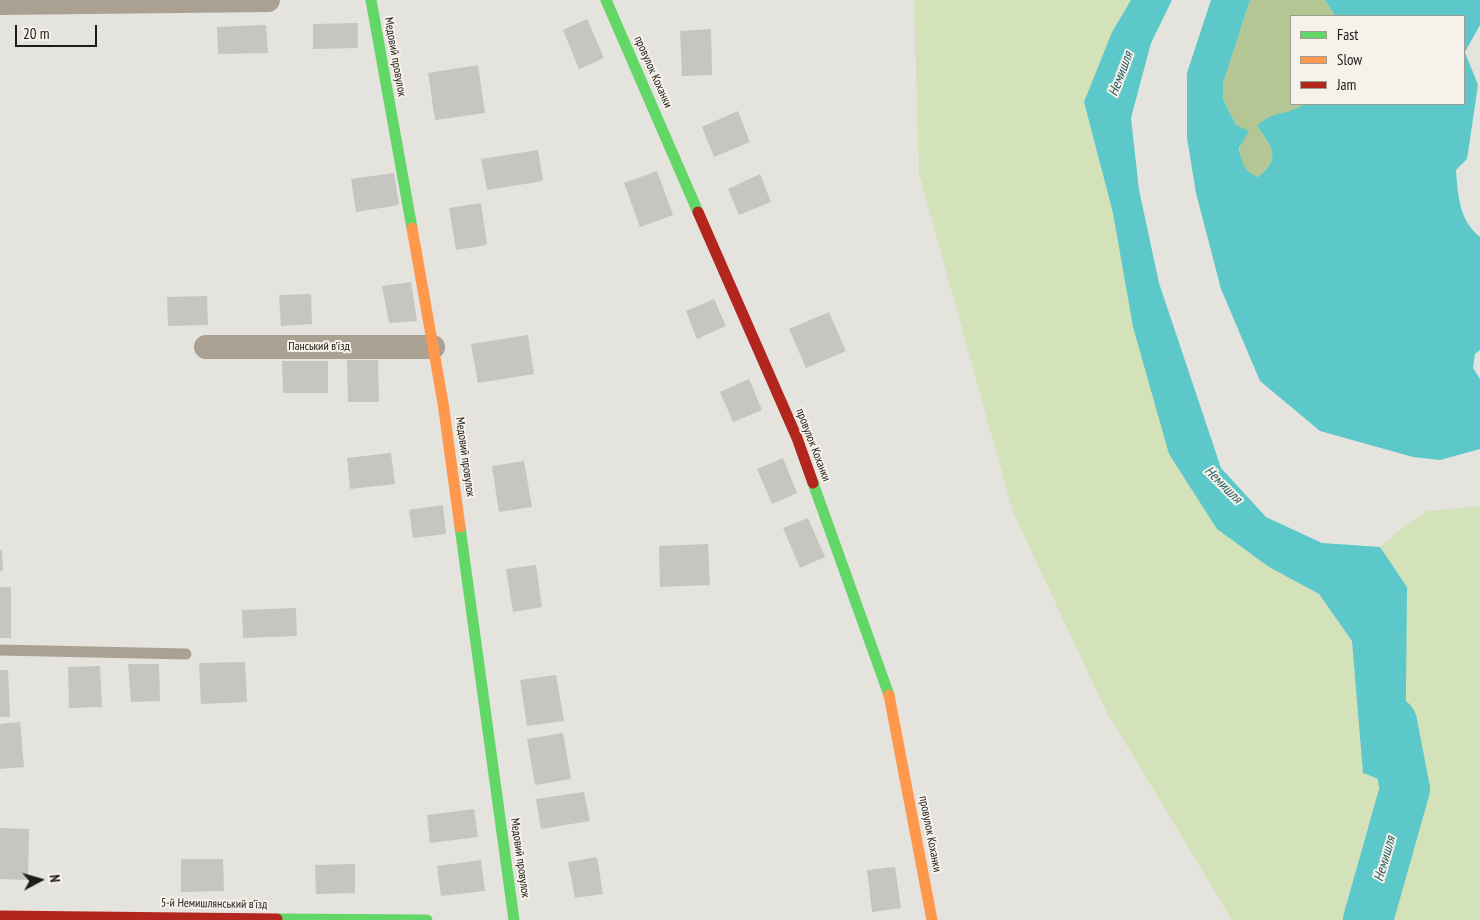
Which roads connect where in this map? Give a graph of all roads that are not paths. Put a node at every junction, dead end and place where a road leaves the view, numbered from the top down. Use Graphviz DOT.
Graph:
graph roads {
  1 [pos="268,0"];
  2 [pos="371,0"];
  3 [pos="606,0"];
  4 [pos="0,3"];
  5 [pos="206,347"];
  6 [pos="433,347"];
  7 [pos="0,650"];
  8 [pos="186,654"];
  9 [pos="0,916"];
  10 [pos="428,920"];
  11 [pos="514,920"];
  12 [pos="932,920"];
  1 -- 4 [label="street"];
  2 -- 6 [label="street, Медовий провулок"];
  3 -- 12 [label="street, провулок Коханки"];
  5 -- 6 [label="street, Панський в’їзд"];
  6 -- 11 [label="street, Медовий провулок"];
  7 -- 8 [label="lane"];
  9 -- 10 [label="street, 5-й Немишлянський в’їзд"];
}
